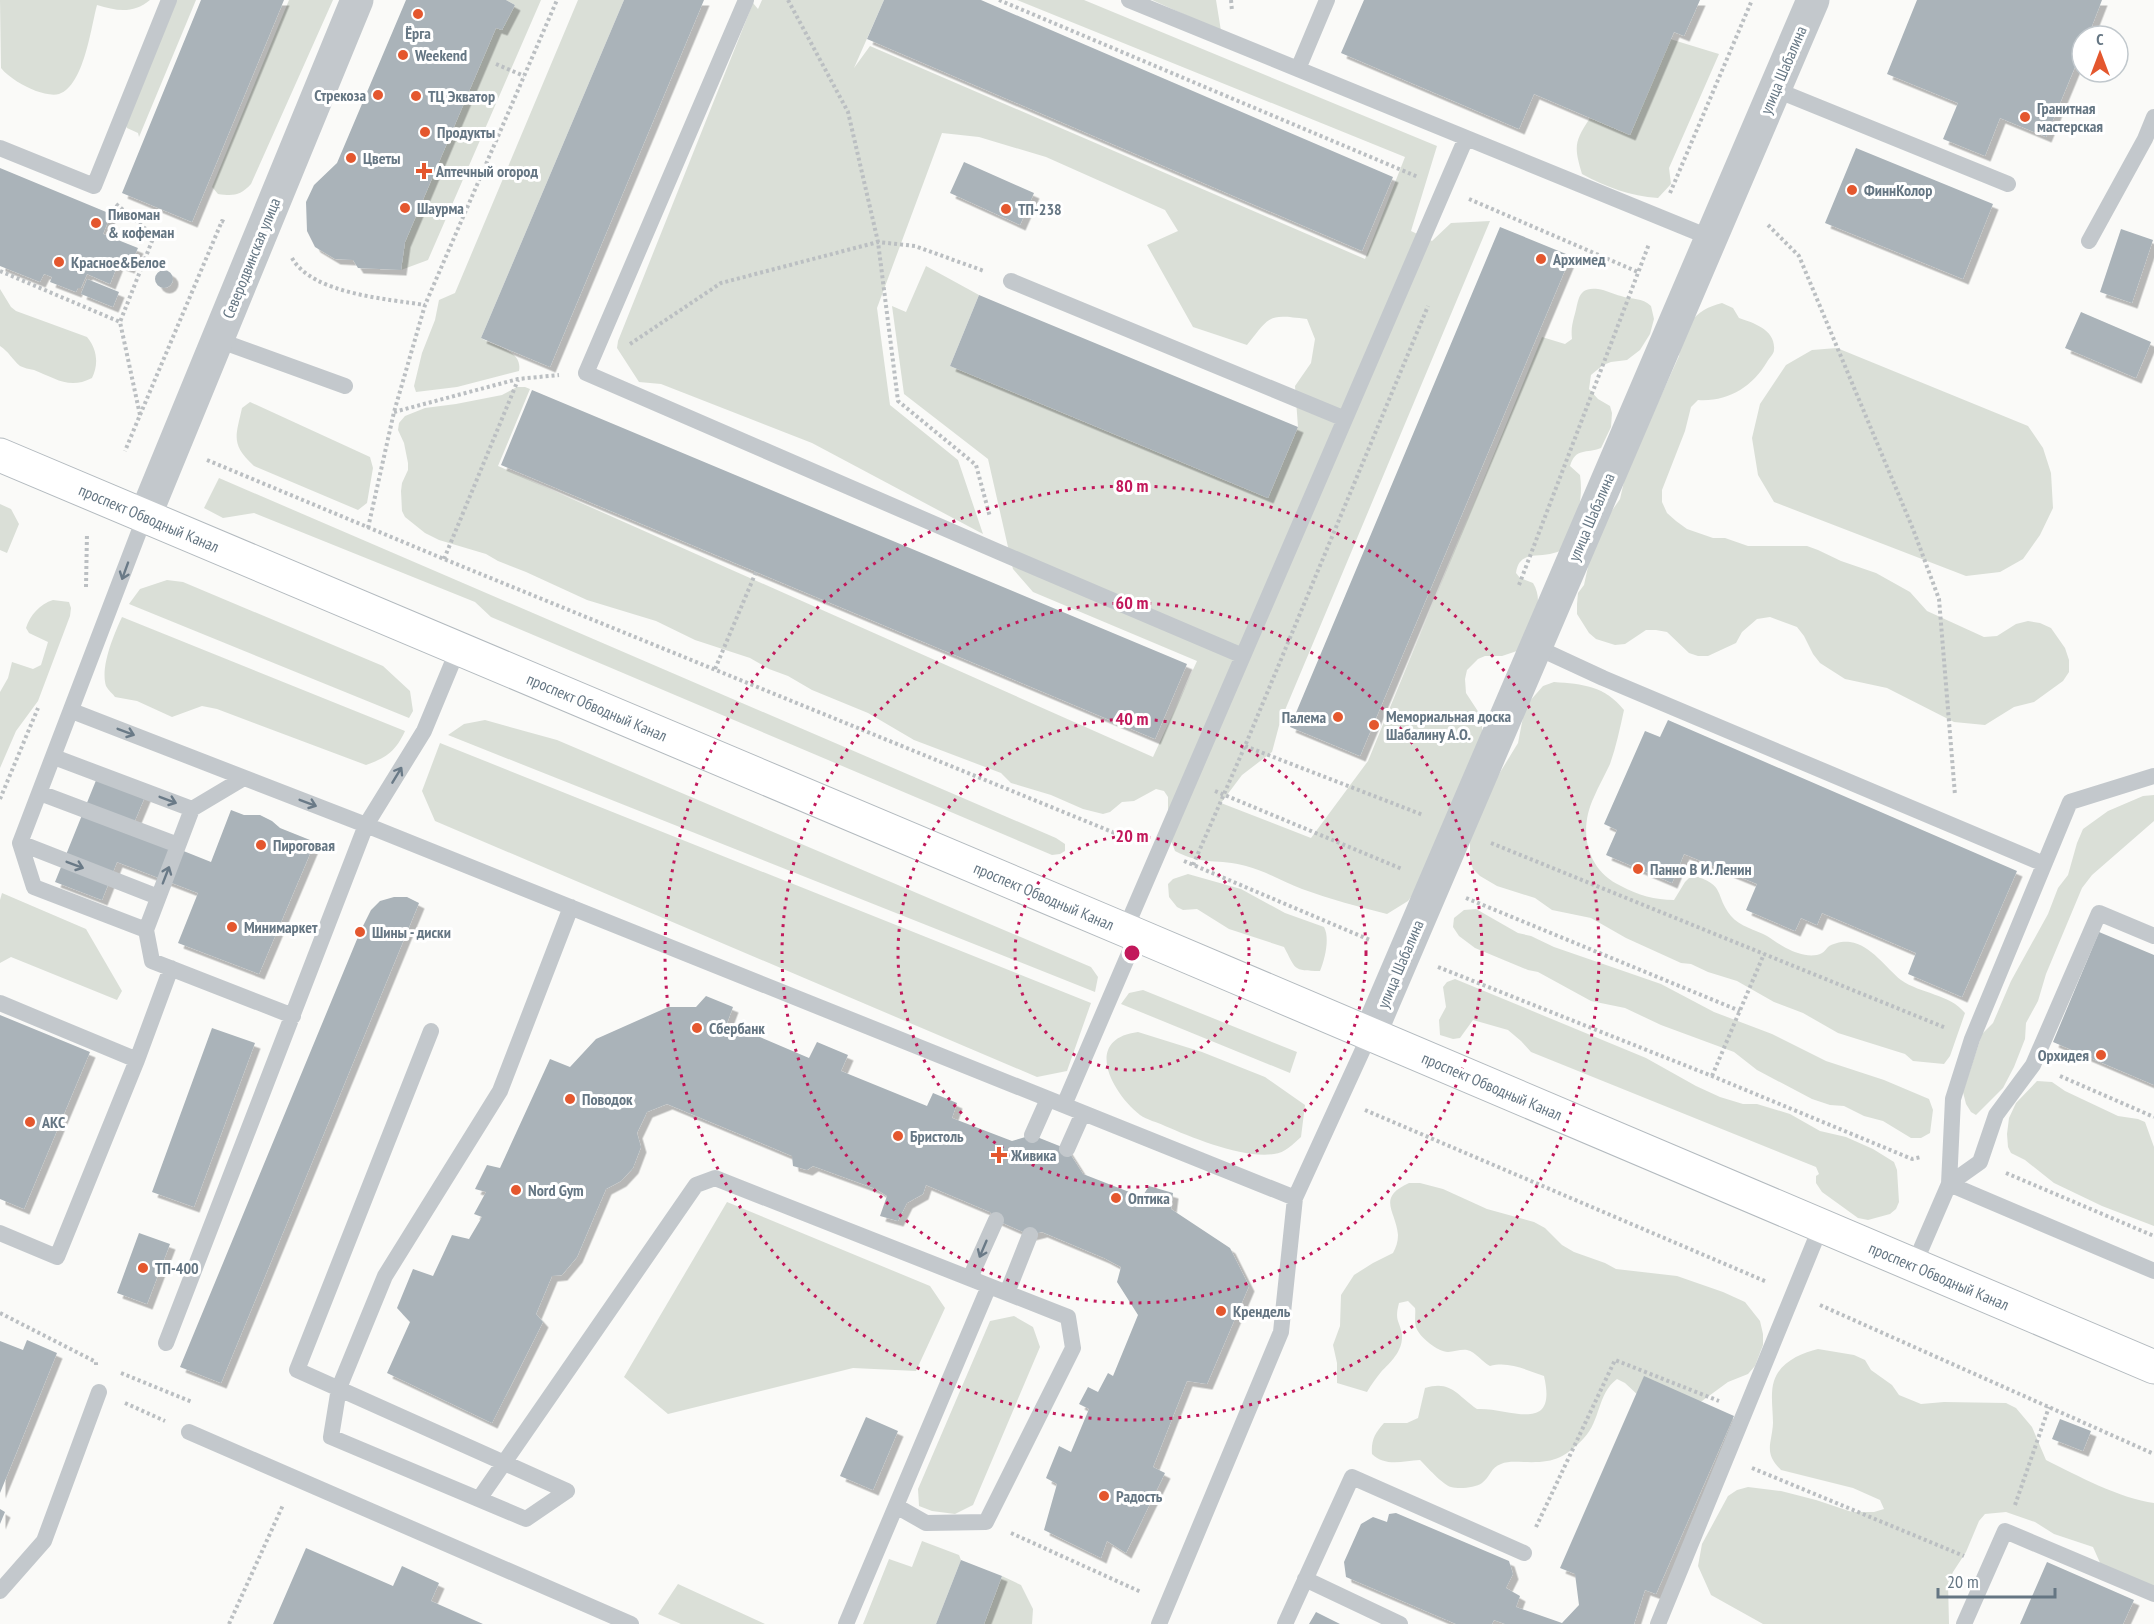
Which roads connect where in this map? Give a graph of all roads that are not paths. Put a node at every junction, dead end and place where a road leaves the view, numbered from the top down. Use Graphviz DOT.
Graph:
graph roads {
  1 [pos="169,0"];
  2 [pos="357,0"];
  3 [pos="747,0"];
  4 [pos="1129,0"];
  5 [pos="1327,0"];
  6 [pos="1813,0"];
  7 [pos="1298,69"];
  8 [pos="1774,89"];
  9 [pos="2154,117"];
  10 [pos="1466,138"];
  11 [pos="0,148"];
  12 [pos="2008,184"];
  13 [pos="1711,238"];
  14 [pos="2089,241"];
  15 [pos="1011,281"];
  16 [pos="218,340"];
  17 [pos="345,386"];
  18 [pos="1345,419"];
  19 [pos="0,455"];
  20 [pos="145,516"];
  21 [pos="1536,647"];
  22 [pos="458,649"];
  23 [pos="1243,656"];
  24 [pos="72,711"];
  25 [pos="54,757"];
  26 [pos="2154,776"];
  27 [pos="244,778"];
  28 [pos="40,793"];
  29 [pos="192,809"];
  30 [pos="366,825"];
  31 [pos="20,843"];
  32 [pos="178,845"];
  33 [pos="2044,864"];
  34 [pos="158,897"];
  35 [pos="571,907"];
  36 [pos="146,930"];
  37 [pos="1131,932"];
  38 [pos="2154,936"];
  39 [pos="171,968"];
  40 [pos="0,1004"];
  41 [pos="293,1016"];
  42 [pos="431,1031"];
  43 [pos="1370,1034"];
  44 [pos="137,1060"];
  45 [pos="1056,1102"];
  46 [pos="1083,1113"];
  47 [pos="1032,1135"];
  48 [pos="1067,1149"];
  49 [pos="1949,1184"];
  50 [pos="1294,1198"];
  51 [pos="996,1220"];
  52 [pos="1821,1226"];
  53 [pos="0,1233"];
  54 [pos="1030,1235"];
  55 [pos="1914,1265"];
  56 [pos="2154,1271"];
  57 [pos="970,1278"];
  58 [pos="989,1286"];
  59 [pos="1007,1293"];
  60 [pos="166,1343"];
  61 [pos="2154,1367"];
  62 [pos="339,1388"];
  63 [pos="99,1392"];
  64 [pos="189,1432"];
  65 [pos="505,1463"];
  66 [pos="479,1499"];
  67 [pos="896,1506"];
  68 [pos="1524,1553"];
  69 [pos="1305,1579"];
  70 [pos="0,1591"];
  71 [pos="2154,1594"];
  72 [pos="631,1624"];
  73 [pos="846,1624"];
  74 [pos="1159,1624"];
  75 [pos="1285,1624"];
  76 [pos="1400,1624"];
  77 [pos="1658,1624"];
  78 [pos="1964,1624"];
  1 -- 11 [label="lane"];
  2 -- 16 [label="street, Северодвинская улица"];
  3 -- 23 [label="lane"];
  4 -- 7 [label="lane"];
  5 -- 7 [label="lane"];
  6 -- 8 [label="street, улица Шабалина"];
  7 -- 10 [label="lane"];
  8 -- 12 [label="lane"];
  8 -- 13 [label="street, улица Шабалина"];
  9 -- 14 [label="lane"];
  10 -- 13 [label="lane"];
  10 -- 18 [label="lane"];
  13 -- 21 [label="street, улица Шабалина"];
  15 -- 18 [label="lane"];
  16 -- 17 [label="lane"];
  16 -- 20 [label="street, Северодвинская улица"];
  18 -- 23 [label="lane"];
  19 -- 20 [label="main road, проспект Обводный Канал"];
  20 -- 22 [label="main road, проспект Обводный Канал"];
  20 -- 24 [label="lane, one-way"];
  21 -- 33 [label="lane"];
  21 -- 43 [label="street, улица Шабалина"];
  30 -- 22 [label="lane, one-way"];
  22 -- 37 [label="main road, проспект Обводный Канал"];
  23 -- 37 [label="lane"];
  24 -- 25 [label="lane"];
  24 -- 27 [label="lane, one-way"];
  25 -- 28 [label="lane"];
  25 -- 29 [label="lane, one-way"];
  26 -- 33 [label="lane"];
  27 -- 29 [label="lane"];
  27 -- 30 [label="lane, one-way"];
  28 -- 31 [label="lane"];
  28 -- 32 [label="lane"];
  29 -- 32 [label="lane"];
  30 -- 35 [label="lane"];
  30 -- 41 [label="lane"];
  31 -- 34 [label="lane, one-way"];
  31 -- 36 [label="lane"];
  34 -- 32 [label="lane, one-way"];
  33 -- 49 [label="lane"];
  34 -- 36 [label="lane"];
  35 -- 45 [label="lane"];
  35 -- 62 [label="lane"];
  36 -- 39 [label="lane"];
  37 -- 43 [label="main road, проспект Обводный Канал"];
  37 -- 45 [label="lane"];
  38 -- 49 [label="lane"];
  39 -- 41 [label="lane"];
  39 -- 44 [label="lane"];
  40 -- 44 [label="lane"];
  41 -- 60 [label="lane"];
  42 -- 62 [label="lane"];
  43 -- 50 [label="lane"];
  43 -- 52 [label="main road, проспект Обводный Канал"];
  44 -- 53 [label="lane"];
  45 -- 46 [label="lane"];
  45 -- 47 [label="lane"];
  46 -- 48 [label="lane"];
  46 -- 50 [label="lane"];
  49 -- 55 [label="lane"];
  49 -- 56 [label="lane"];
  50 -- 74 [label="lane"];
  51 -- 57 [label="lane, one-way"];
  52 -- 55 [label="main road, проспект Обводный Канал"];
  52 -- 77 [label="lane"];
  54 -- 59 [label="lane"];
  55 -- 61 [label="main road, проспект Обводный Канал"];
  57 -- 58 [label="lane"];
  57 -- 65 [label="lane"];
  58 -- 59 [label="lane"];
  58 -- 67 [label="lane"];
  59 -- 67 [label="lane"];
  62 -- 65 [label="lane"];
  62 -- 66 [label="lane"];
  63 -- 70 [label="lane"];
  64 -- 72 [label="lane"];
  65 -- 66 [label="lane"];
  65 -- 66 [label="lane"];
  67 -- 73 [label="lane"];
  68 -- 69 [label="lane"];
  69 -- 75 [label="lane"];
  69 -- 76 [label="lane"];
  71 -- 78 [label="lane"];
}
